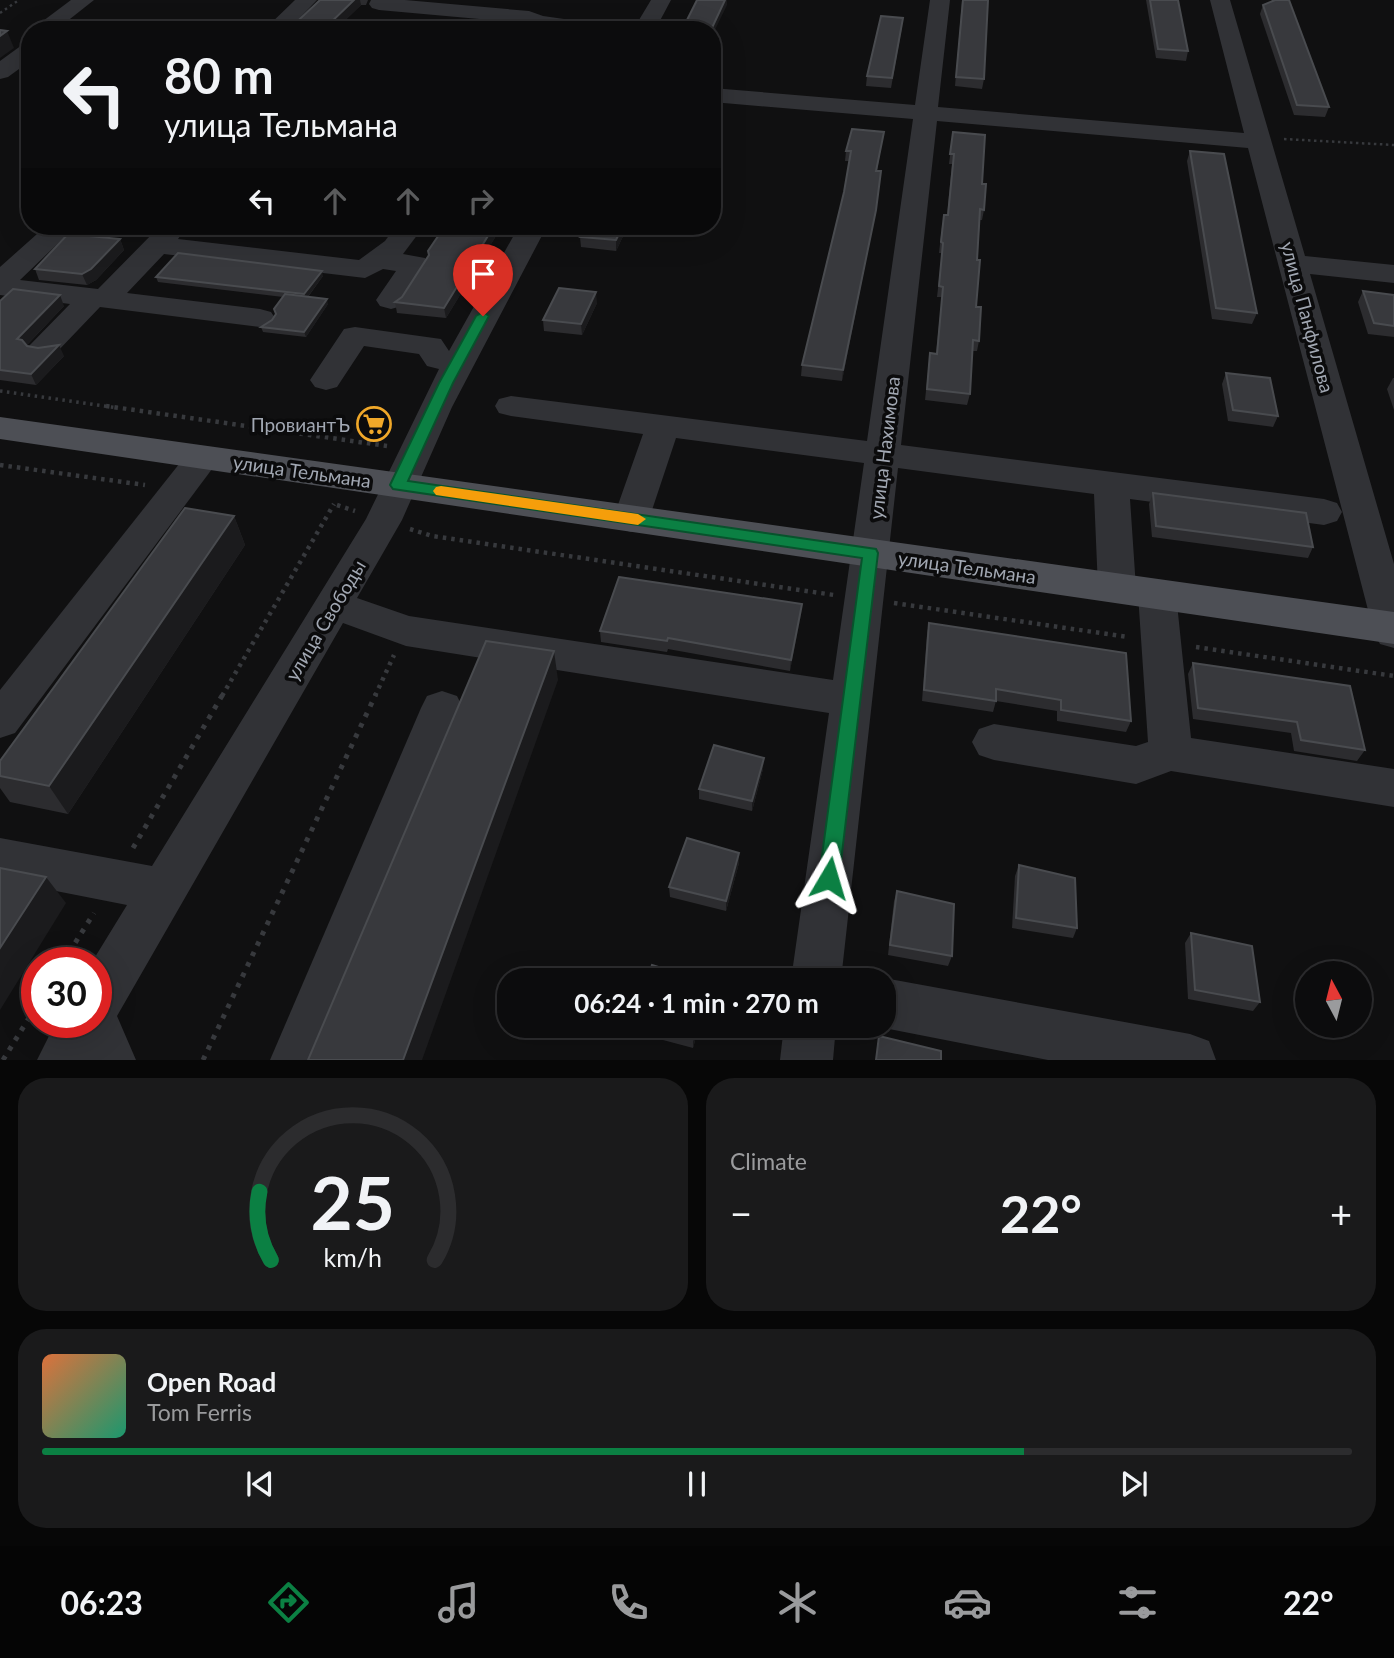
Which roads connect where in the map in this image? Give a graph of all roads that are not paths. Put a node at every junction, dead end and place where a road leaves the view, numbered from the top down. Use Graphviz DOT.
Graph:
graph roads {
  1 [pos="84,0"];
  2 [pos="307,0"];
  3 [pos="383,0"];
  4 [pos="661,0"];
  5 [pos="940,0"];
  6 [pos="1220,0"];
  7 [pos="55,21"];
  8 [pos="285,21"];
  9 [pos="536,21"];
  10 [pos="649,21"];
  11 [pos="21,57"];
  12 [pos="0,72"];
  13 [pos="721,96"];
  14 [pos="926,114"];
  15 [pos="1259,140"];
  16 [pos="53,235"];
  17 [pos="404,235"];
  18 [pos="528,235"];
  19 [pos="166,236"];
  20 [pos="378,260"];
  21 [pos="1294,264"];
  22 [pos="1394,274"];
  23 [pos="0,285"];
  24 [pos="98,298"];
  25 [pos="391,300"];
  26 [pos="260,318"];
  27 [pos="44,347"];
  28 [pos="458,361"];
  29 [pos="326,380"];
  30 [pos="512,406"];
  31 [pos="663,426"];
  32 [pos="0,428"];
  33 [pos="883,455"];
  34 [pos="203,457"];
  35 [pos="1111,484"];
  36 [pos="398,485"];
  37 [pos="1324,512"];
  38 [pos="631,519"];
  39 [pos="870,553"];
  40 [pos="1137,591"];
  41 [pos="335,605"];
  42 [pos="1394,630"];
  43 [pos="852,700"];
  44 [pos="442,708"];
  45 [pos="0,721"];
  46 [pos="994,742"];
  47 [pos="1171,753"];
  48 [pos="1394,788"];
  49 [pos="0,859"];
  50 [pos="163,890"];
  51 [pos="818,968"];
  52 [pos="112,976"];
  53 [pos="896,1005"];
  54 [pos="75,1038"];
  55 [pos="100,1038"];
  56 [pos="809,1038"];
  57 [pos="63,1059"];
  58 [pos="110,1059"];
  59 [pos="296,1059"];
  60 [pos="806,1059"];
  61 [pos="1190,1059"];
  1 -- 7 [label="street"];
  2 -- 8 [label="street"];
  3 -- 9 [label="street"];
  4 -- 10 [label="street"];
  5 -- 14 [label="street, улица Нахимова"];
  6 -- 15 [label="street, улица Панфилова"];
  11 -- 12 [label="street"];
  13 -- 14 [label="street"];
  14 -- 15 [label="street"];
  14 -- 33 [label="street, улица Нахимова"];
  15 -- 21 [label="street, улица Панфилова"];
  16 -- 23 [label="street"];
  17 -- 20 [label="street"];
  18 -- 28 [label="street, улица Свободы"];
  19 -- 20 [label="street"];
  19 -- 24 [label="street"];
  20 -- 25 [label="street"];
  21 -- 22 [label="street"];
  21 -- 42 [label="street, улица Панфилова"];
  23 -- 24 [label="street"];
  24 -- 26 [label="street"];
  24 -- 27 [label="street"];
  28 -- 29 [label="street"];
  28 -- 36 [label="street, улица Свободы"];
  30 -- 31 [label="street"];
  31 -- 33 [label="street"];
  31 -- 38 [label="street"];
  32 -- 34 [label="main road, улица Тельмана"];
  33 -- 35 [label="street"];
  33 -- 39 [label="street, улица Нахимова"];
  34 -- 36 [label="main road, улица Тельмана"];
  34 -- 45 [label="street"];
  35 -- 37 [label="street"];
  35 -- 40 [label="street"];
  36 -- 38 [label="main road, улица Тельмана"];
  36 -- 41 [label="street, улица Свободы"];
  38 -- 39 [label="main road, улица Тельмана"];
  39 -- 40 [label="main road, улица Тельмана"];
  39 -- 43 [label="street, улица Нахимова"];
  40 -- 42 [label="main road, улица Тельмана"];
  40 -- 47 [label="street"];
  41 -- 43 [label="street"];
  41 -- 50 [label="street, улица Свободы"];
  43 -- 51 [label="street, улица Нахимова"];
  44 -- 59 [label="street"];
  46 -- 47 [label="street"];
  47 -- 48 [label="street"];
  49 -- 50 [label="street"];
  50 -- 52 [label="street, улица Свободы"];
  53 -- 61 [label="street"];
  54 -- 57 [label="street"];
  55 -- 58 [label="street"];
  56 -- 60 [label="street"];
}
